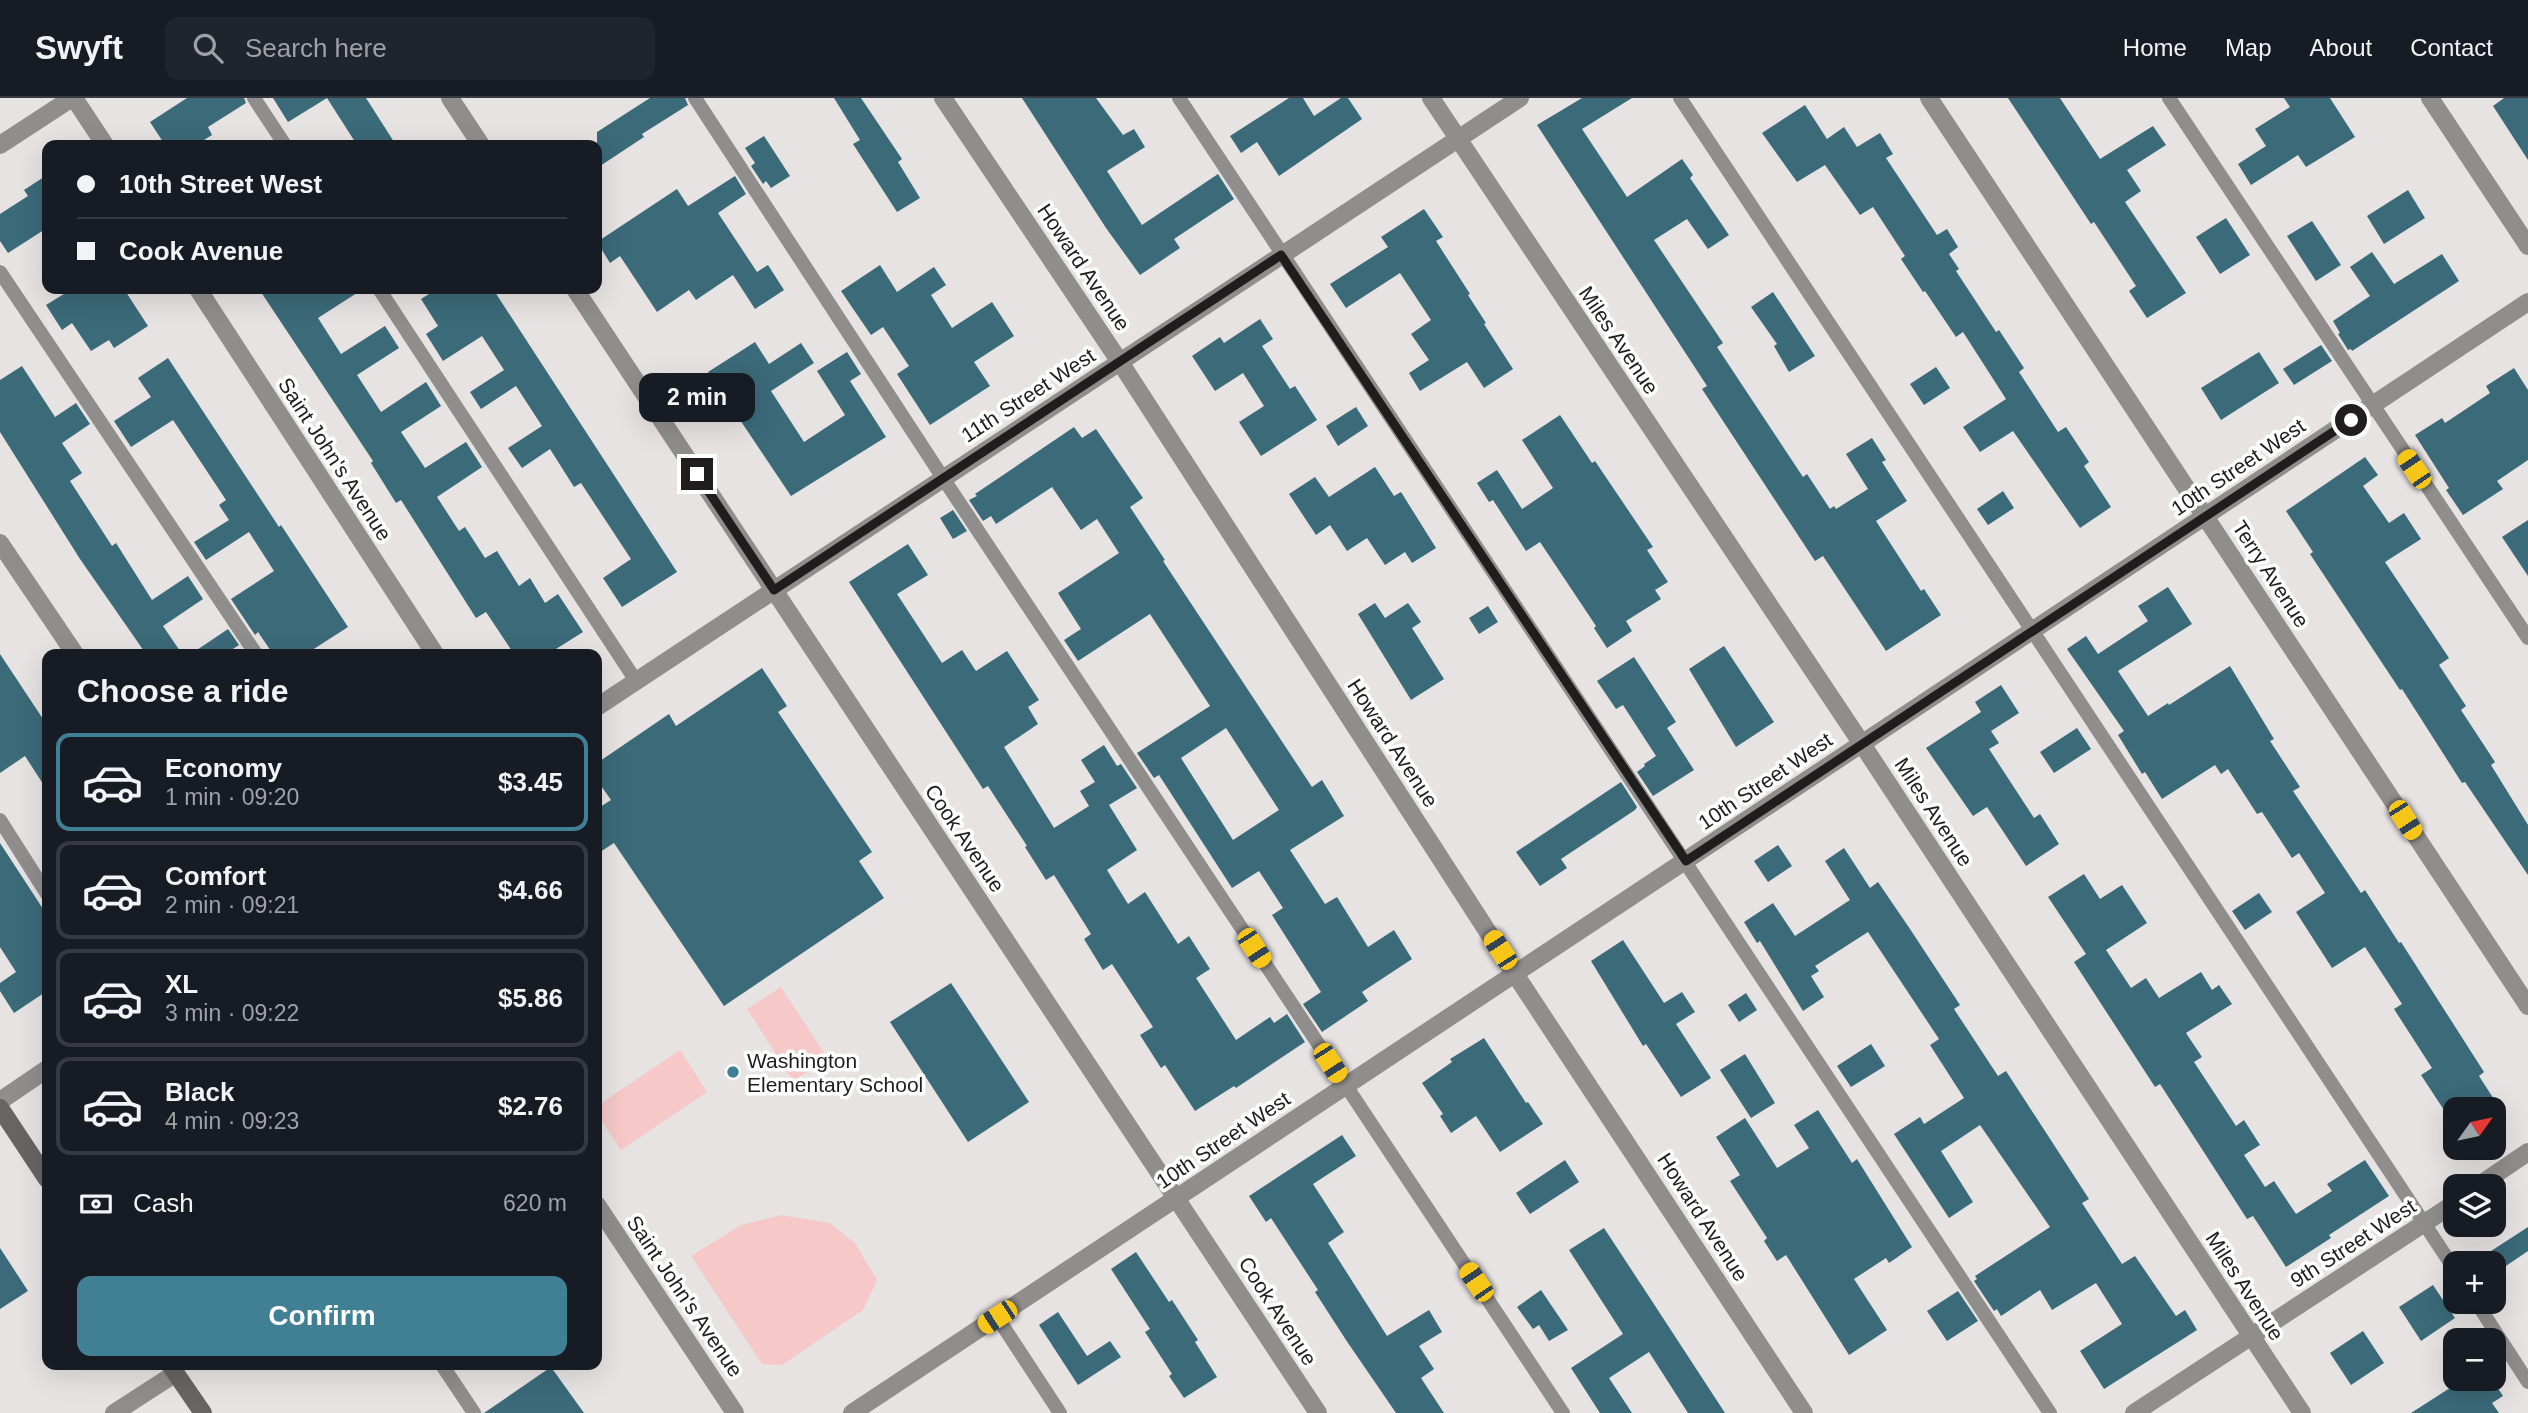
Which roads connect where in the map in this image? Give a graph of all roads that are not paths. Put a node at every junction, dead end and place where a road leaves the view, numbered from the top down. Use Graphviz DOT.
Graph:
graph roads {
  1 [pos="73,98"];
  2 [pos="254,98"];
  3 [pos="450,98"];
  4 [pos="695,98"];
  5 [pos="943,98"];
  6 [pos="1179,98"];
  7 [pos="1431,98"];
  8 [pos="1520,98"];
  9 [pos="1680,98"];
  10 [pos="1929,98"];
  11 [pos="2169,98"];
  12 [pos="2430,98"];
  13 [pos="1458,139"];
  14 [pos="102,140"];
  15 [pos="282,140"];
  16 [pos="478,140"];
  17 [pos="0,145"];
  18 [pos="2528,246"];
  19 [pos="1281,255"];
  20 [pos="0,272"];
  21 [pos="201,294"];
  22 [pos="382,294"];
  23 [pos="578,294"];
  24 [pos="2528,302"];
  25 [pos="1120,362"];
  26 [pos="2372,406"];
  27 [pos="943,478"];
  28 [pos="2206,516"];
  29 [pos="0,543"];
  30 [pos="774,590"];
  31 [pos="2031,632"];
  32 [pos="2528,638"];
  33 [pos="72,649"];
  34 [pos="253,649"];
  35 [pos="432,649"];
  36 [pos="636,681"];
  37 [pos="602,704"];
  38 [pos="1862,744"];
  39 [pos="0,820"];
  40 [pos="1686,861"];
  41 [pos="42,886"];
  42 [pos="1515,974"];
  43 [pos="2528,1006"];
  44 [pos="42,1072"];
  45 [pos="1345,1086"];
  46 [pos="0,1101"];
  47 [pos="0,1108"];
  48 [pos="2528,1152"];
  49 [pos="42,1172"];
  50 [pos="2496,1174"];
  51 [pos="1177,1198"];
  52 [pos="2443,1211"];
  53 [pos="602,1213"];
  54 [pos="2425,1224"];
  55 [pos="2443,1252"];
  56 [pos="2484,1314"];
  57 [pos="997,1317"];
  58 [pos="2251,1336"];
  59 [pos="172,1370"];
  60 [pos="174,1370"];
  61 [pos="445,1370"];
  62 [pos="2528,1382"];
  63 [pos="114,1413"];
  64 [pos="202,1413"];
  65 [pos="474,1413"];
  66 [pos="735,1413"];
  67 [pos="852,1413"];
  68 [pos="1060,1413"];
  69 [pos="1318,1413"];
  70 [pos="1563,1413"];
  71 [pos="1804,1413"];
  72 [pos="2050,1413"];
  73 [pos="2134,1413"];
  74 [pos="2302,1413"];
  1 -- 14 [label="street"];
  1 -- 17 [label="street"];
  2 -- 15 [label="lane"];
  3 -- 16 [label="street"];
  4 -- 27 [label="lane"];
  5 -- 25 [label="street, Howard Avenue"];
  6 -- 19 [label="lane"];
  7 -- 13 [label="street, Miles Avenue"];
  8 -- 13 [label="street, 11th Street West"];
  9 -- 31 [label="lane"];
  10 -- 28 [label="street, Terry Avenue"];
  11 -- 26 [label="lane"];
  12 -- 18 [label="street"];
  13 -- 19 [label="street, 11th Street West"];
  13 -- 38 [label="street, Miles Avenue"];
  19 -- 25 [label="street, 11th Street West"];
  19 -- 40 [label="lane"];
  20 -- 34 [label="lane"];
  21 -- 35 [label="street, Saint John's Avenue"];
  22 -- 36 [label="lane"];
  23 -- 30 [label="street, Cook Avenue"];
  24 -- 26 [label="street, 10th Street West"];
  25 -- 27 [label="street, 11th Street West"];
  25 -- 42 [label="street, Howard Avenue"];
  26 -- 28 [label="street, 10th Street West"];
  26 -- 32 [label="lane"];
  27 -- 30 [label="street, 11th Street West"];
  27 -- 45 [label="lane"];
  28 -- 31 [label="street, 10th Street West"];
  28 -- 43 [label="street, Terry Avenue"];
  29 -- 33 [label="street"];
  30 -- 36 [label="street, 11th Street West"];
  30 -- 51 [label="street, Cook Avenue"];
  31 -- 38 [label="street, 10th Street West"];
  31 -- 54 [label="lane"];
  36 -- 37 [label="street, 11th Street West"];
  38 -- 40 [label="street, 10th Street West"];
  38 -- 58 [label="street, Miles Avenue"];
  39 -- 41 [label="lane"];
  40 -- 42 [label="street, 10th Street West"];
  40 -- 72 [label="lane"];
  42 -- 45 [label="street, 10th Street West"];
  42 -- 71 [label="street, Howard Avenue"];
  44 -- 46 [label="street"];
  45 -- 51 [label="street, 10th Street West"];
  45 -- 70 [label="lane"];
  47 -- 49 [label="main road"];
  48 -- 50 [label="street"];
  51 -- 57 [label="street, 10th Street West"];
  51 -- 69 [label="street, Cook Avenue"];
  52 -- 54 [label="street, 9th Street West"];
  53 -- 66 [label="street, Saint John's Avenue"];
  54 -- 55 [label="lane"];
  54 -- 58 [label="street, 9th Street West"];
  56 -- 62 [label="lane"];
  57 -- 67 [label="street, 10th Street West"];
  57 -- 68 [label="lane"];
  58 -- 73 [label="street, 9th Street West"];
  58 -- 74 [label="street, Miles Avenue"];
  59 -- 63 [label="street"];
  60 -- 64 [label="main road"];
  61 -- 65 [label="lane"];
}
